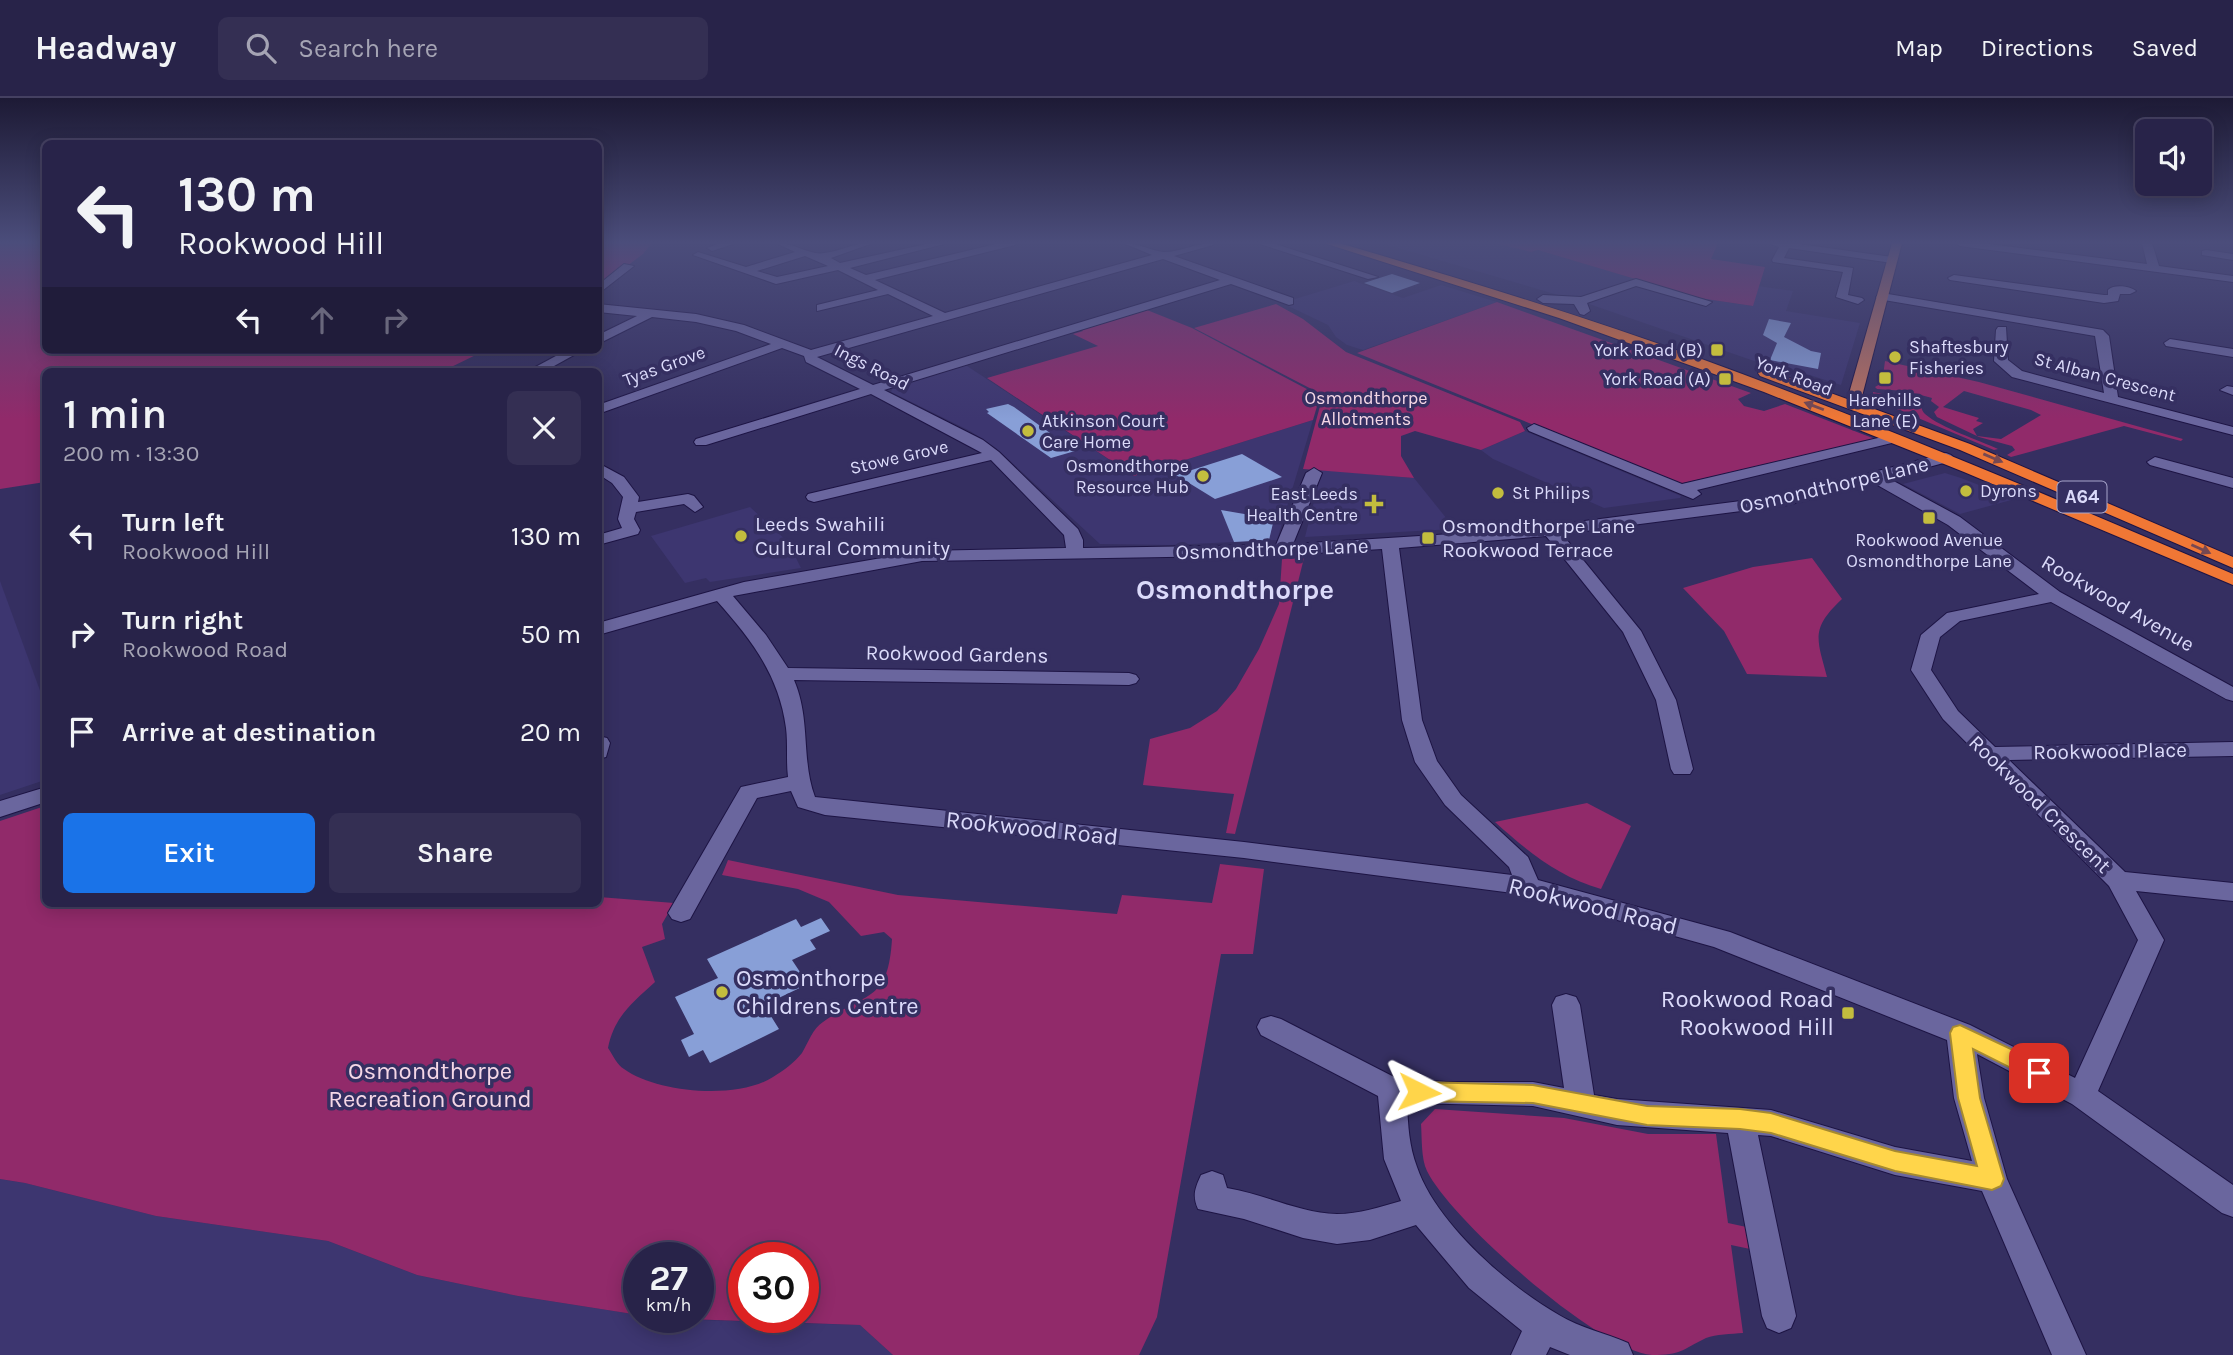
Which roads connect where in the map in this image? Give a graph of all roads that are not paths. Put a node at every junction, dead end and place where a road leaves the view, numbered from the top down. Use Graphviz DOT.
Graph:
graph roads {
  1 [pos="846,302"];
  2 [pos="914,302"];
  3 [pos="998,302"];
  4 [pos="1160,302"];
  5 [pos="1517,302"];
  6 [pos="1558,302"];
  7 [pos="1593,302"];
  8 [pos="1881,302"];
  9 [pos="1906,302"];
  10 [pos="1583,306"];
  11 [pos="602,307"];
  12 [pos="821,308"];
  13 [pos="653,313"];
  14 [pos="944,317"];
  15 [pos="2002,330"];
  16 [pos="602,338"];
  17 [pos="2170,343"];
  18 [pos="782,344"];
  19 [pos="2233,353"];
  20 [pos="569,354"];
  21 [pos="810,354"];
  22 [pos="541,368"];
  23 [pos="873,389"];
  24 [pos="1855,397"];
  25 [pos="2112,400"];
  26 [pos="602,409"];
  27 [pos="1534,428"];
  28 [pos="1878,430"];
  29 [pos="2233,431"];
  30 [pos="1929,433"];
  31 [pos="1895,438"];
  32 [pos="701,442"];
  33 [pos="994,455"];
  34 [pos="1946,458"];
  35 [pos="2155,462"];
  36 [pos="602,470"];
  37 [pos="1314,473"];
  38 [pos="1876,478"];
  39 [pos="2233,483"];
  40 [pos="1680,489"];
  41 [pos="814,497"];
  42 [pos="629,508"];
  43 [pos="695,508"];
  44 [pos="1727,509"];
  45 [pos="1551,531"];
  46 [pos="602,539"];
  47 [pos="1391,545"];
  48 [pos="1282,550"];
  49 [pos="1074,554"];
  50 [pos="2233,564"];
  51 [pos="2233,580"];
  52 [pos="720,593"];
  53 [pos="2054,596"];
  54 [pos="602,628"];
  55 [pos="783,674"];
  56 [pos="1129,679"];
  57 [pos="2233,695"];
  58 [pos="2233,749"];
  59 [pos="1987,754"];
  60 [pos="1682,769"];
  61 [pos="802,792"];
  62 [pos="42,795"];
  63 [pos="0,809"];
  64 [pos="2118,880"];
  65 [pos="1528,886"];
  66 [pos="2233,892"];
  67 [pos="681,913"];
  68 [pos="1566,1005"];
  69 [pos="1270,1027"];
  70 [pos="1960,1033"];
  71 [pos="1392,1090"];
  72 [pos="2082,1096"];
  73 [pos="1581,1105"];
  74 [pos="1740,1119"];
  75 [pos="1992,1179"];
  76 [pos="1212,1185"];
  77 [pos="2233,1203"];
  78 [pos="1422,1209"];
  79 [pos="1779,1316"];
  80 [pos="1536,1340"];
  81 [pos="1616,1355"];
  82 [pos="2069,1355"];
  1 -- 12 [label="street"];
  2 -- 14 [label="street"];
  3 -- 14 [label="street"];
  4 -- 23 [label="street"];
  28 -- 5 [label="highway, York Road / A64, one-way"];
  6 -- 10 [label="highway, York Road / A64"];
  7 -- 10 [label="street"];
  8 -- 24 [label="main road"];
  9 -- 25 [label="street"];
  10 -- 24 [label="highway, York Road / A64"];
  11 -- 13 [label="street, Ings Road"];
  13 -- 16 [label="street"];
  13 -- 18 [label="street, Ings Road"];
  14 -- 21 [label="street"];
  15 -- 25 [label="street, St Alban Crescent"];
  17 -- 19 [label="street"];
  18 -- 21 [label="street, Ings Road"];
  18 -- 26 [label="street, Tyas Grove"];
  20 -- 22 [label="street"];
  21 -- 23 [label="street, Ings Road"];
  23 -- 32 [label="street"];
  23 -- 33 [label="street, Ings Road"];
  24 -- 28 [label="highway"];
  24 -- 30 [label="highway, York Road / A64"];
  25 -- 29 [label="street, St Alban Crescent"];
  27 -- 40 [label="street"];
  28 -- 31 [label="highway, York Road / A64"];
  30 -- 34 [label="highway"];
  30 -- 50 [label="highway, York Road / A64, one-way"];
  31 -- 34 [label="highway, York Road / A64"];
  31 -- 40 [label="street"];
  33 -- 41 [label="street, Stowe Grove"];
  33 -- 49 [label="street, Ings Road"];
  34 -- 38 [label="street, Osmondthorpe Lane"];
  34 -- 51 [label="highway, York Road / A64"];
  35 -- 39 [label="street"];
  36 -- 42 [label="street"];
  37 -- 48 [label="street"];
  38 -- 44 [label="street, Osmondthorpe Lane"];
  38 -- 53 [label="street, Rookwood Avenue"];
  40 -- 44 [label="street"];
  42 -- 43 [label="street"];
  42 -- 46 [label="street"];
  44 -- 45 [label="street, Osmondthorpe Lane"];
  45 -- 47 [label="street, Osmondthorpe Lane"];
  45 -- 60 [label="street"];
  47 -- 48 [label="street, Osmondthorpe Lane"];
  47 -- 65 [label="street"];
  48 -- 49 [label="street, Osmondthorpe Lane"];
  49 -- 52 [label="street, Osmondthorpe Lane"];
  52 -- 54 [label="street, Osmondthorpe Lane"];
  52 -- 55 [label="street"];
  53 -- 57 [label="street, Rookwood Avenue"];
  53 -- 59 [label="street, Rookwood Crescent"];
  55 -- 56 [label="street, Rookwood Gardens"];
  55 -- 61 [label="street"];
  58 -- 59 [label="street, Rookwood Place"];
  59 -- 64 [label="street, Rookwood Crescent"];
  61 -- 65 [label="street, Rookwood Road"];
  61 -- 67 [label="street"];
  62 -- 63 [label="street"];
  64 -- 66 [label="street"];
  64 -- 72 [label="street, Rookwood Crescent"];
  65 -- 70 [label="street, Rookwood Road"];
  68 -- 73 [label="street"];
  69 -- 71 [label="street"];
  70 -- 72 [label="street, Rookwood Road"];
  70 -- 75 [label="street"];
  71 -- 73 [label="street"];
  71 -- 78 [label="street"];
  72 -- 77 [label="street, Rookwood Road"];
  73 -- 74 [label="street"];
  74 -- 75 [label="street"];
  74 -- 79 [label="street"];
  75 -- 82 [label="street"];
  76 -- 78 [label="street"];
  78 -- 80 [label="street"];
  80 -- 81 [label="street"];
}
